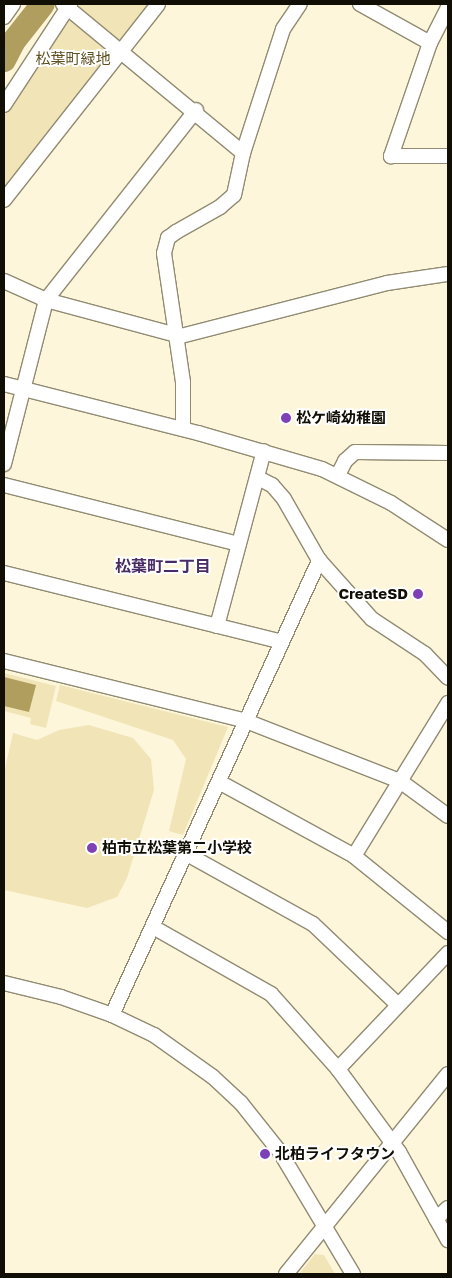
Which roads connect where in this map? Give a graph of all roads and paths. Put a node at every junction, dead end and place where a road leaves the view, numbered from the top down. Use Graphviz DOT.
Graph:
graph roads {
  1 [pos="14,4"];
  2 [pos="158,4"];
  3 [pos="300,4"];
  4 [pos="360,4"];
  5 [pos="67,5"];
  6 [pos="447,13"];
  7 [pos="4,17"];
  8 [pos="430,43"];
  9 [pos="120,51"];
  10 [pos="4,105"];
  11 [pos="196,110"];
  12 [pos="243,153"];
  13 [pos="448,156"];
  14 [pos="4,200"];
  15 [pos="448,274"];
  16 [pos="4,281"];
  17 [pos="46,300"];
  18 [pos="177,336"];
  19 [pos="4,384"];
  20 [pos="24,389"];
  21 [pos="183,429"];
  22 [pos="264,451"];
  23 [pos="448,454"];
  24 [pos="4,464"];
  25 [pos="338,475"];
  26 [pos="258,478"];
  27 [pos="4,485"];
  28 [pos="448,540"];
  29 [pos="239,544"];
  30 [pos="319,560"];
  31 [pos="4,573"];
  32 [pos="217,626"];
  33 [pos="282,642"];
  34 [pos="4,661"];
  35 [pos="448,678"];
  36 [pos="448,703"];
  37 [pos="246,721"];
  38 [pos="400,781"];
  39 [pos="219,782"];
  40 [pos="448,816"];
  41 [pos="185,853"];
  42 [pos="354,856"];
  43 [pos="153,927"];
  44 [pos="448,932"];
  45 [pos="448,953"];
  46 [pos="4,983"];
  47 [pos="398,1005"];
  48 [pos="112,1014"];
  49 [pos="338,1069"];
  50 [pos="448,1074"];
  51 [pos="392,1143"];
  52 [pos="448,1208"];
  53 [pos="436,1219"];
  54 [pos="325,1224"];
  55 [pos="448,1240"];
  56 [pos="286,1274"];
  57 [pos="354,1274"];
  1 -- 7 [label="street"];
  2 -- 9 [label="street"];
  3 -- 12 [label="street"];
  4 -- 8 [label="street"];
  5 -- 9 [label="street"];
  5 -- 10 [label="street"];
  6 -- 8 [label="street"];
  8 -- 13 [label="street"];
  9 -- 11 [label="street"];
  9 -- 14 [label="street"];
  11 -- 12 [label="street"];
  11 -- 17 [label="street"];
  12 -- 18 [label="street"];
  15 -- 18 [label="street"];
  16 -- 17 [label="street"];
  17 -- 18 [label="street"];
  17 -- 20 [label="street"];
  18 -- 21 [label="street"];
  19 -- 20 [label="street"];
  20 -- 21 [label="street"];
  20 -- 24 [label="street"];
  21 -- 22 [label="street"];
  22 -- 25 [label="street"];
  22 -- 26 [label="street"];
  23 -- 25 [label="street"];
  25 -- 28 [label="street"];
  26 -- 29 [label="street"];
  26 -- 30 [label="street"];
  27 -- 29 [label="street"];
  29 -- 32 [label="street"];
  30 -- 33 [label="street"];
  30 -- 35 [label="street"];
  31 -- 32 [label="street"];
  32 -- 33 [label="street"];
  33 -- 37 [label="street"];
  34 -- 37 [label="street"];
  36 -- 38 [label="street"];
  37 -- 38 [label="street"];
  37 -- 39 [label="street"];
  38 -- 40 [label="street"];
  38 -- 42 [label="street"];
  39 -- 41 [label="street"];
  39 -- 42 [label="street"];
  41 -- 43 [label="street"];
  41 -- 47 [label="street"];
  42 -- 44 [label="street"];
  43 -- 48 [label="street"];
  43 -- 49 [label="street"];
  45 -- 47 [label="street"];
  46 -- 48 [label="street"];
  47 -- 49 [label="street"];
  48 -- 54 [label="street"];
  49 -- 51 [label="street"];
  50 -- 51 [label="street"];
  51 -- 53 [label="street"];
  51 -- 54 [label="street"];
  52 -- 53 [label="street"];
  53 -- 55 [label="street"];
  54 -- 56 [label="street"];
  54 -- 57 [label="street"];
}
